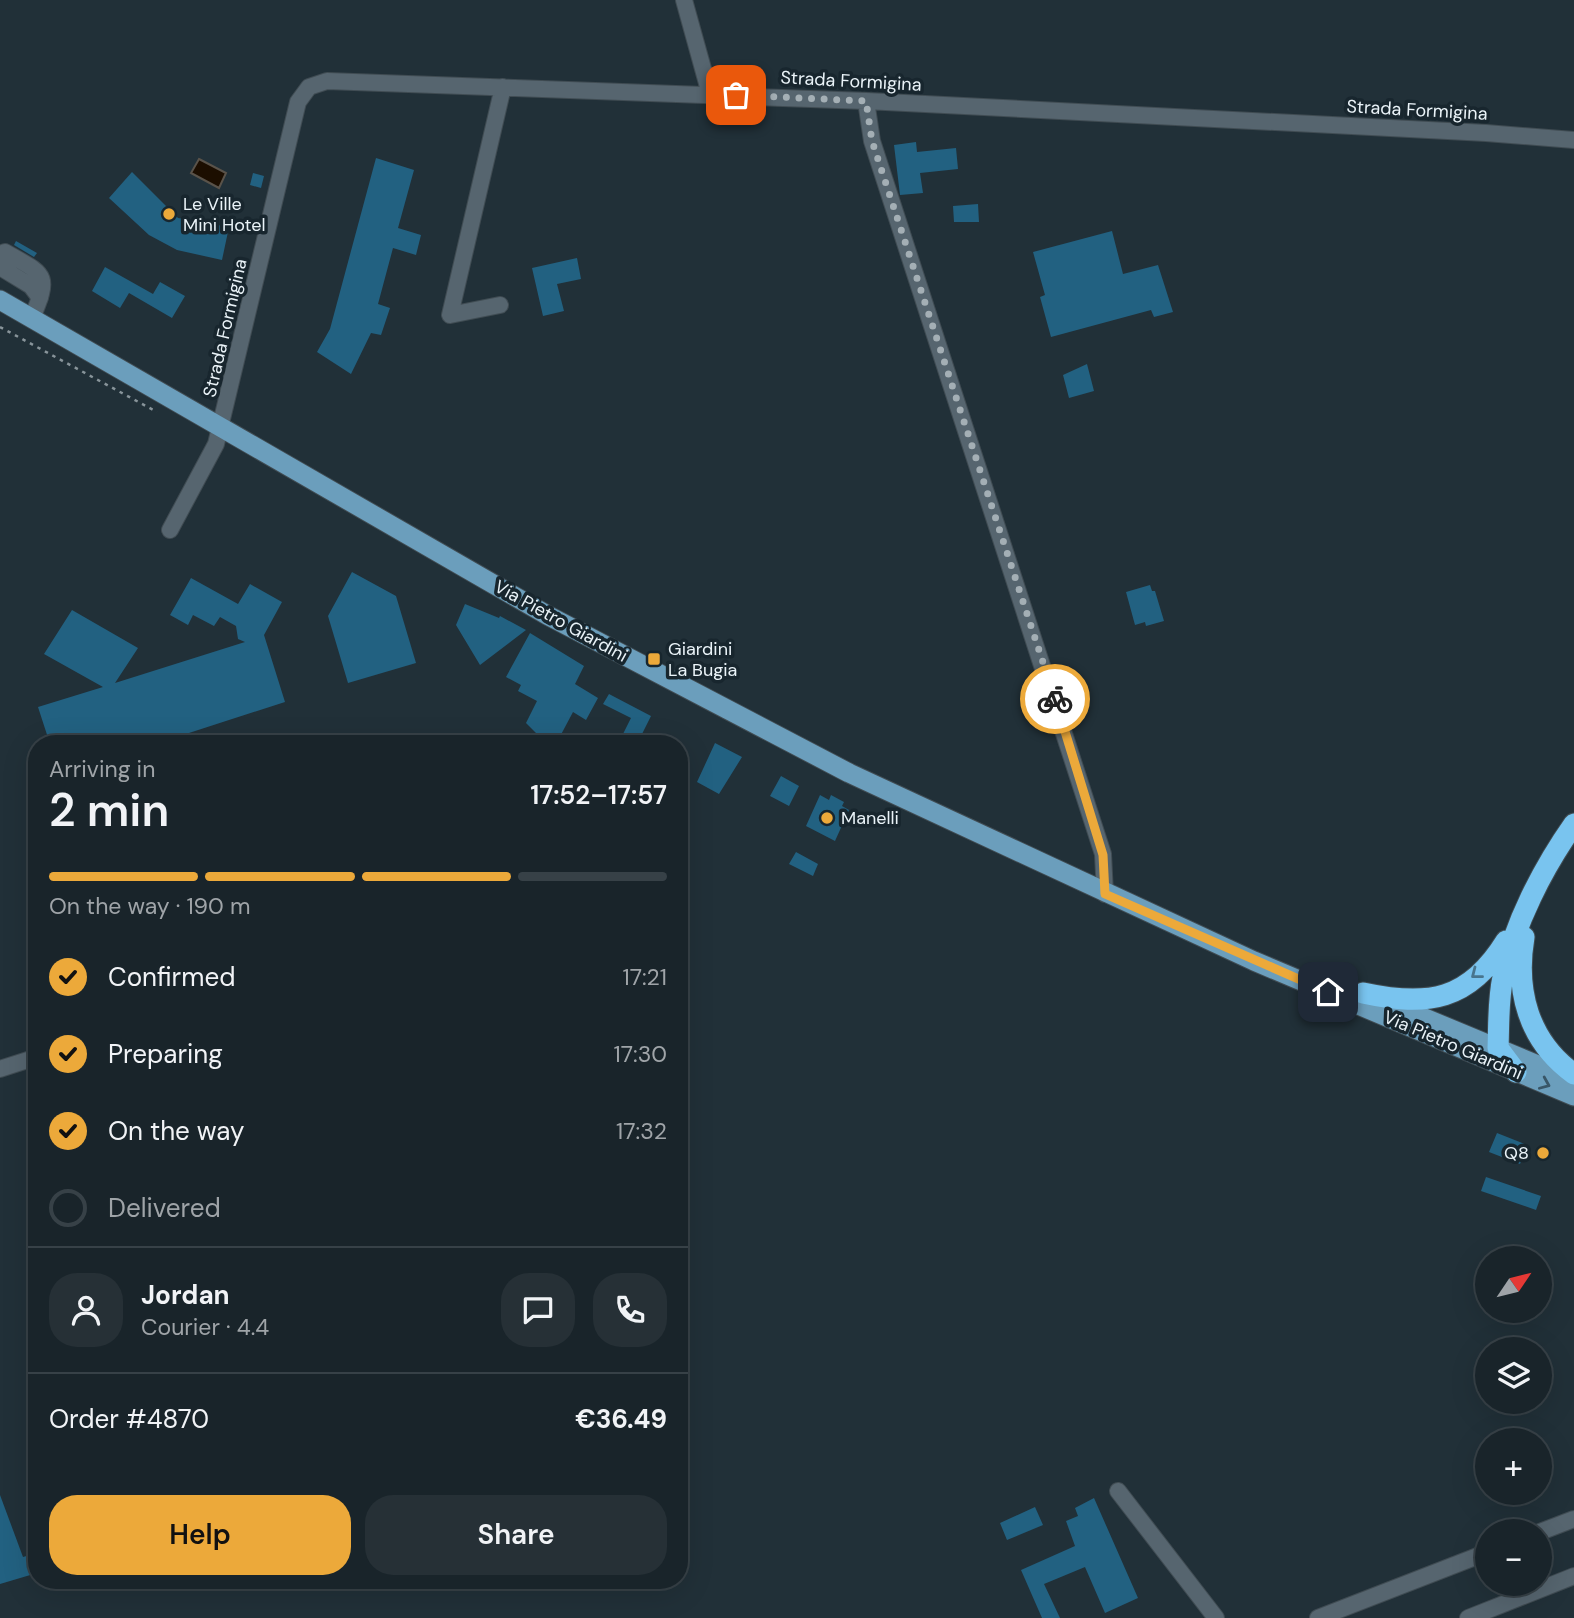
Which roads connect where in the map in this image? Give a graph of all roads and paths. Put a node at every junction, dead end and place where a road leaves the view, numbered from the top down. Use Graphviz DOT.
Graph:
graph roads {
  1 [pos="684,0"];
  2 [pos="503,86"];
  3 [pos="710,94"];
  4 [pos="866,101"];
  5 [pos="1574,141"];
  6 [pos="0,254"];
  7 [pos="0,267"];
  8 [pos="40,298"];
  9 [pos="0,300"];
  10 [pos="500,304"];
  11 [pos="32,318"];
  12 [pos="222,425"];
  13 [pos="170,530"];
  14 [pos="1574,824"];
  15 [pos="1105,894"];
  16 [pos="1531,901"];
  17 [pos="1217,941"];
  18 [pos="1363,993"];
  19 [pos="1498,1048"];
  20 [pos="28,1060"];
  21 [pos="0,1069"];
  22 [pos="1516,1072"];
  23 [pos="1574,1074"];
  24 [pos="1574,1080"];
  25 [pos="1574,1096"];
  26 [pos="1118,1491"];
  27 [pos="1574,1519"];
  28 [pos="1552,1527"];
  29 [pos="1475,1557"];
  30 [pos="1574,1576"];
  31 [pos="1216,1618"];
  32 [pos="1318,1618"];
  33 [pos="1468,1618"];
  1 -- 3 [label="street"];
  2 -- 3 [label="street, Strada Formigina"];
  2 -- 10 [label="street"];
  2 -- 12 [label="street, Strada Formigina"];
  3 -- 4 [label="street, Strada Formigina"];
  4 -- 5 [label="street, Strada Formigina"];
  4 -- 15 [label="street"];
  6 -- 8 [label="street"];
  7 -- 8 [label="street"];
  8 -- 11 [label="street"];
  9 -- 11 [label="main road, Via Pietro Giardini"];
  11 -- 12 [label="main road, Via Pietro Giardini"];
  12 -- 13 [label="street, Strada Formigina"];
  12 -- 15 [label="main road, Via Pietro Giardini"];
  14 -- 16 [label="highway"];
  15 -- 17 [label="main road, Via Pietro Giardini"];
  16 -- 18 [label="highway, one-way"];
  16 -- 19 [label="highway"];
  16 -- 23 [label="highway"];
  17 -- 18 [label="main road, Via Pietro Giardini"];
  17 -- 22 [label="main road, Via Pietro Giardini"];
  18 -- 19 [label="main road, Via Pietro Giardini"];
  19 -- 22 [label="highway"];
  19 -- 24 [label="main road, Via Pietro Giardini"];
  20 -- 21 [label="street"];
  22 -- 25 [label="main road, Via Pietro Giardini, one-way"];
  26 -- 31 [label="street"];
  27 -- 28 [label="street"];
  29 -- 32 [label="street"];
  30 -- 33 [label="street"];
}
